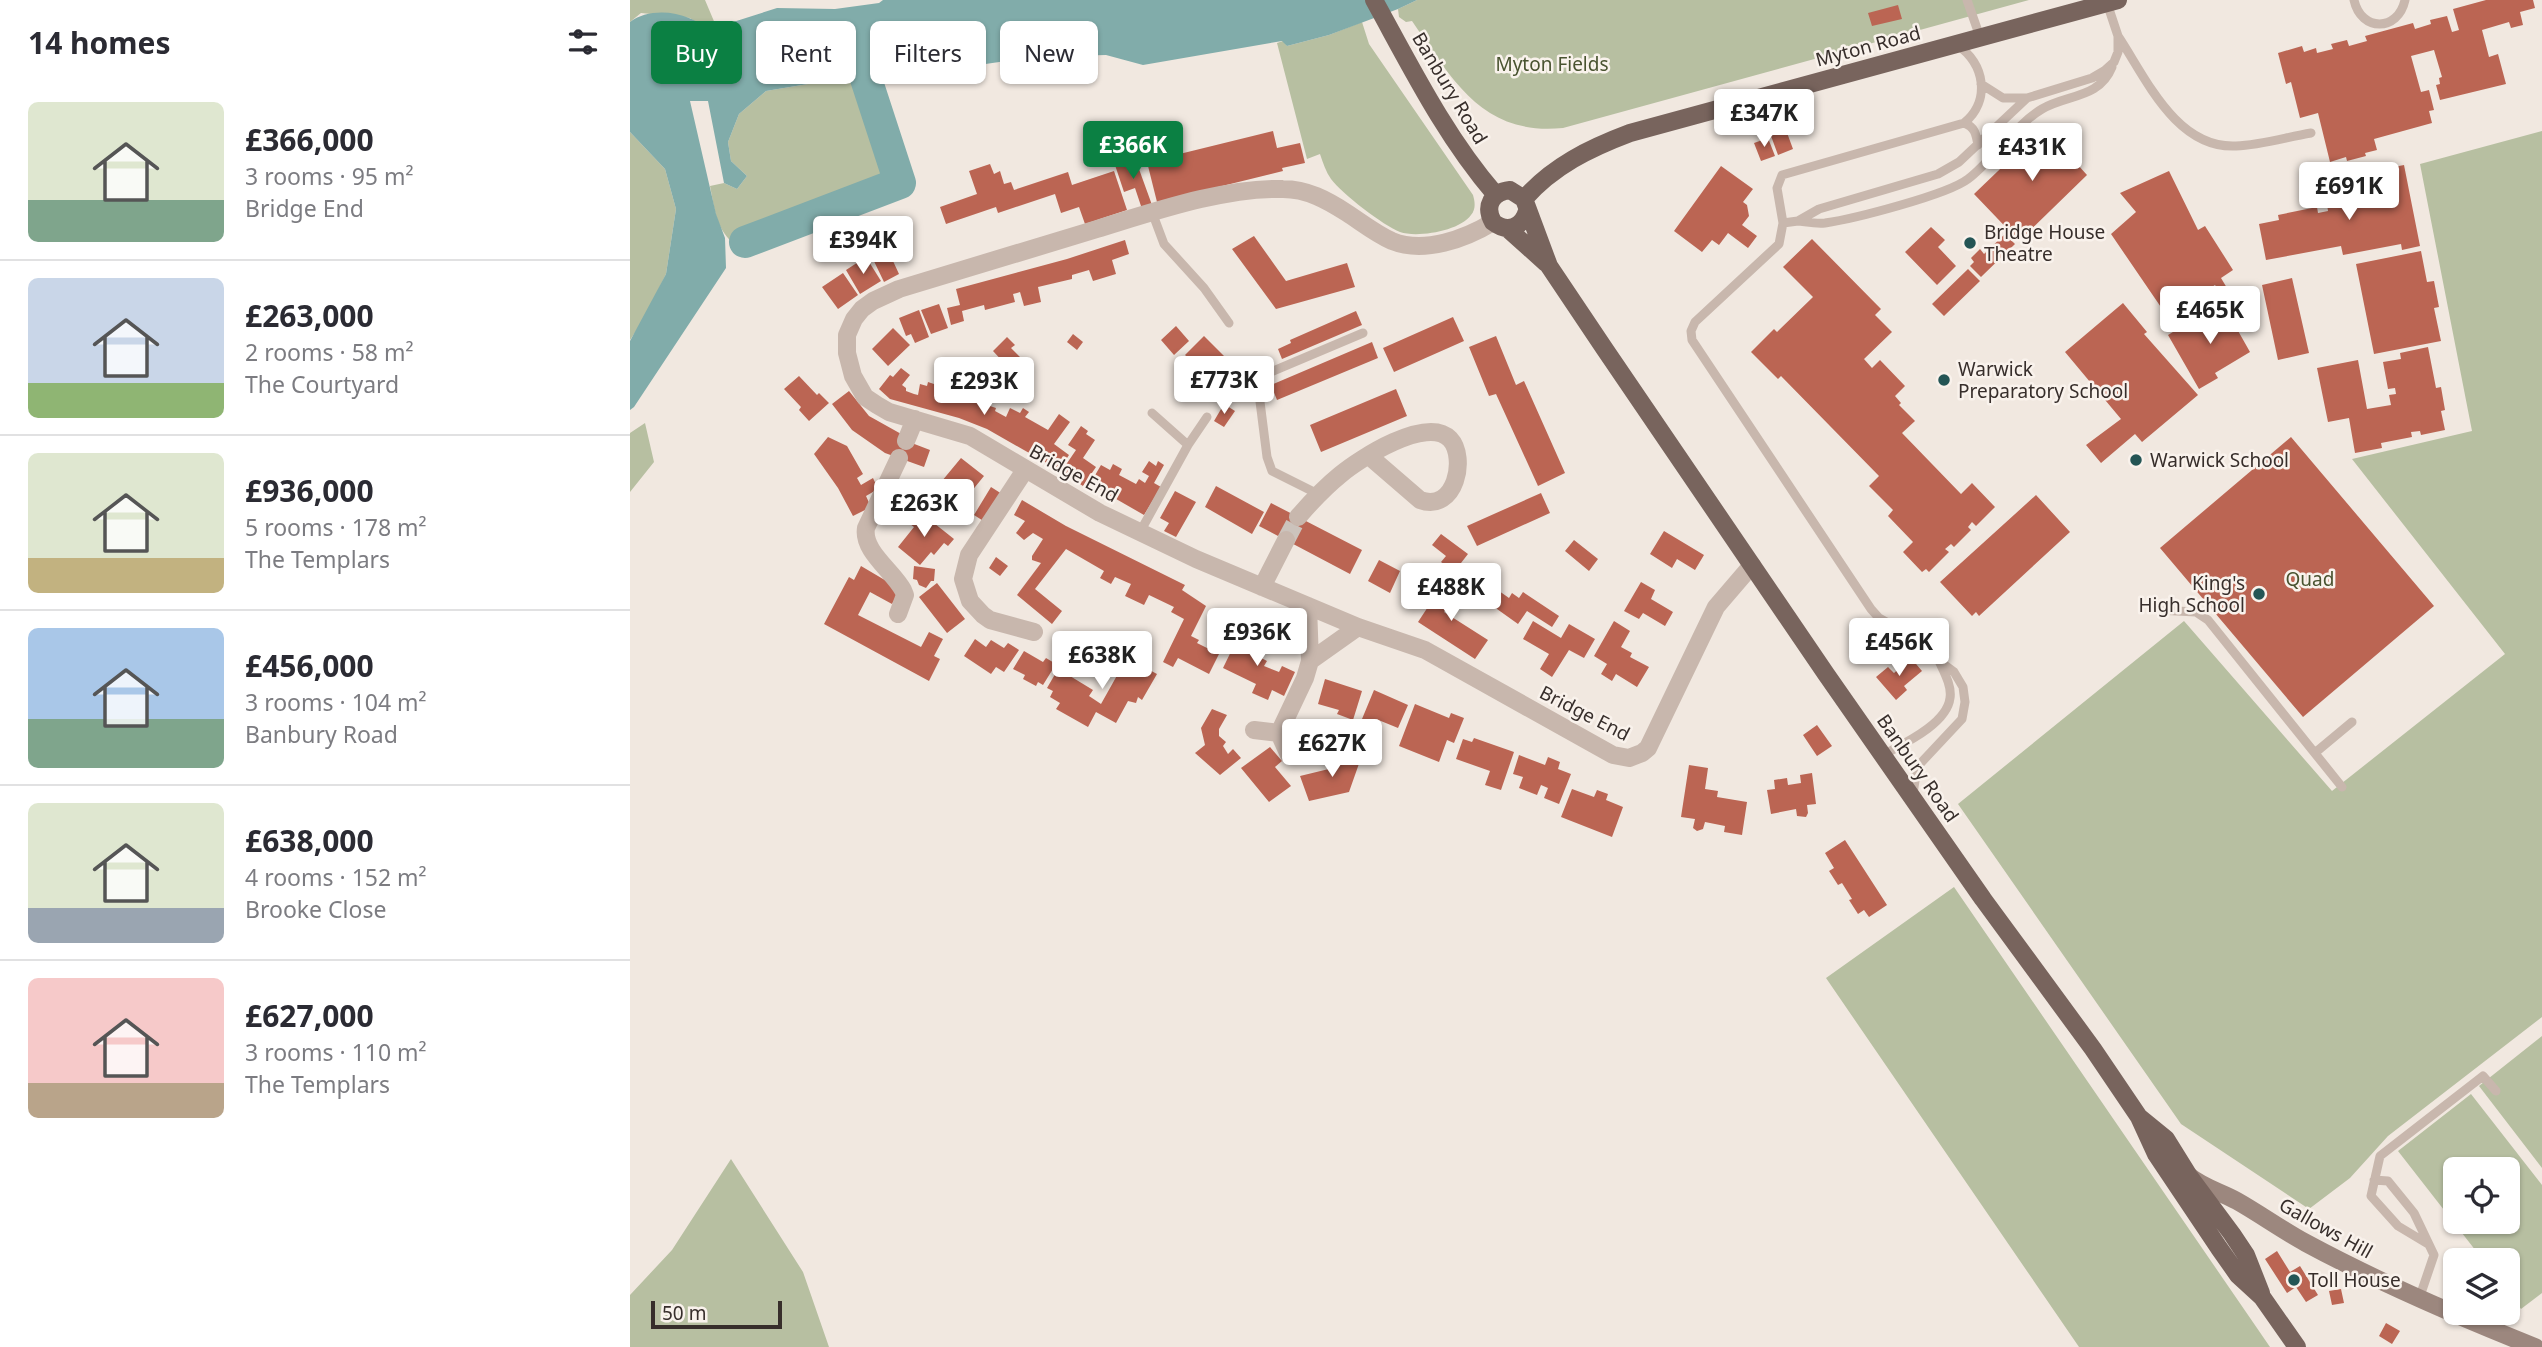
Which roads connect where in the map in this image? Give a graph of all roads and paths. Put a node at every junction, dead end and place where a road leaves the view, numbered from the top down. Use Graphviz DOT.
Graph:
graph roads {
  1 [pos="1374,0"];
  2 [pos="1968,0"];
  3 [pos="2354,0"];
  4 [pos="2405,0"];
  5 [pos="2112,1"];
  6 [pos="2118,36"];
  7 [pos="1980,37"];
  8 [pos="1956,44"];
  9 [pos="2114,62"];
  10 [pos="1981,84"];
  11 [pos="2027,98"];
  12 [pos="1964,123"];
  13 [pos="2311,133"];
  14 [pos="1978,145"];
  15 [pos="1495,194"];
  16 [pos="1525,205"];
  17 [pos="1152,212"];
  18 [pos="1798,221"];
  19 [pos="1783,223"];
  20 [pos="1500,225"];
  21 [pos="1549,266"];
  22 [pos="1228,323"];
  23 [pos="1363,333"];
  24 [pos="1152,413"];
  25 [pos="1207,417"];
  26 [pos="915,419"];
  27 [pos="906,441"];
  28 [pos="1188,445"];
  29 [pos="1369,456"];
  30 [pos="899,458"];
  31 [pos="1025,470"];
  32 [pos="1318,494"];
  33 [pos="1298,517"];
  34 [pos="1140,532"];
  35 [pos="1286,540"];
  36 [pos="1752,565"];
  37 [pos="1262,587"];
  38 [pos="1308,606"];
  39 [pos="2158,610"];
  40 [pos="898,614"];
  41 [pos="1358,627"];
  42 [pos="1034,632"];
  43 [pos="1310,661"];
  44 [pos="1939,661"];
  45 [pos="2352,722"];
  46 [pos="1254,730"];
  47 [pos="1279,733"];
  48 [pos="2316,752"];
  49 [pos="1289,755"];
  50 [pos="1883,755"];
  51 [pos="2342,787"];
  52 [pos="1913,797"];
  53 [pos="2496,1091"];
  54 [pos="2139,1117"];
  55 [pos="2189,1177"];
  56 [pos="2374,1180"];
  57 [pos="2428,1244"];
  58 [pos="2262,1297"];
  59 [pos="2418,1299"];
  60 [pos="2484,1327"];
  61 [pos="2297,1347"];
  62 [pos="2496,1347"];
  63 [pos="2535,1347"];
  1 -- 15 [label="main road, Banbury Road"];
  2 -- 7 [label="lane"];
  3 -- 4 [label="lane"];
  5 -- 6 [label="lane"];
  5 -- 7 [label="main road, Myton Road"];
  6 -- 9 [label="lane"];
  6 -- 13 [label="lane"];
  7 -- 8 [label="main road, Myton Road"];
  8 -- 10 [label="lane"];
  8 -- 16 [label="main road, Myton Road"];
  9 -- 11 [label="lane"];
  9 -- 18 [label="lane"];
  10 -- 11 [label="lane"];
  10 -- 12 [label="lane"];
  11 -- 14 [label="lane"];
  12 -- 14 [label="lane"];
  12 -- 19 [label="lane"];
  14 -- 18 [label="lane"];
  15 -- 16 [label="main road"];
  15 -- 20 [label="main road"];
  16 -- 20 [label="main road"];
  16 -- 21 [label="main road, Banbury Road"];
  17 -- 20 [label="street, Bridge End"];
  17 -- 22 [label="lane"];
  17 -- 26 [label="street, Bridge End"];
  18 -- 19 [label="lane"];
  19 -- 44 [label="lane"];
  20 -- 21 [label="main road, Banbury Road"];
  21 -- 36 [label="main road, Banbury Road"];
  23 -- 32 [label="lane"];
  24 -- 28 [label="lane"];
  25 -- 28 [label="lane"];
  26 -- 27 [label="street"];
  26 -- 31 [label="street, Bridge End"];
  28 -- 34 [label="lane"];
  29 -- 29 [label="street"];
  29 -- 32 [label="street"];
  30 -- 40 [label="street"];
  31 -- 34 [label="street, Bridge End"];
  31 -- 42 [label="street"];
  32 -- 33 [label="street"];
  34 -- 37 [label="street, Bridge End"];
  35 -- 37 [label="street"];
  36 -- 41 [label="street, Bridge End"];
  36 -- 50 [label="main road, Banbury Road"];
  37 -- 38 [label="street, Bridge End"];
  38 -- 41 [label="street, Bridge End"];
  38 -- 43 [label="street"];
  39 -- 48 [label="lane"];
  41 -- 43 [label="street"];
  43 -- 47 [label="street"];
  44 -- 50 [label="lane"];
  44 -- 52 [label="lane"];
  45 -- 48 [label="lane"];
  46 -- 47 [label="street"];
  47 -- 49 [label="street"];
  48 -- 51 [label="lane"];
  50 -- 52 [label="main road, Banbury Road"];
  52 -- 54 [label="main road, Banbury Road"];
  53 -- 56 [label="lane"];
  54 -- 55 [label="main road, Banbury Road"];
  54 -- 58 [label="main road, Banbury Road"];
  55 -- 58 [label="main road, Banbury Road"];
  55 -- 59 [label="street, Gallows Hill"];
  56 -- 57 [label="lane"];
  56 -- 57 [label="lane"];
  57 -- 59 [label="lane"];
  58 -- 61 [label="main road, Banbury Road"];
  59 -- 60 [label="street, Gallows Hill"];
  60 -- 62 [label="street"];
  60 -- 63 [label="street, Gallows Hill"];
}
